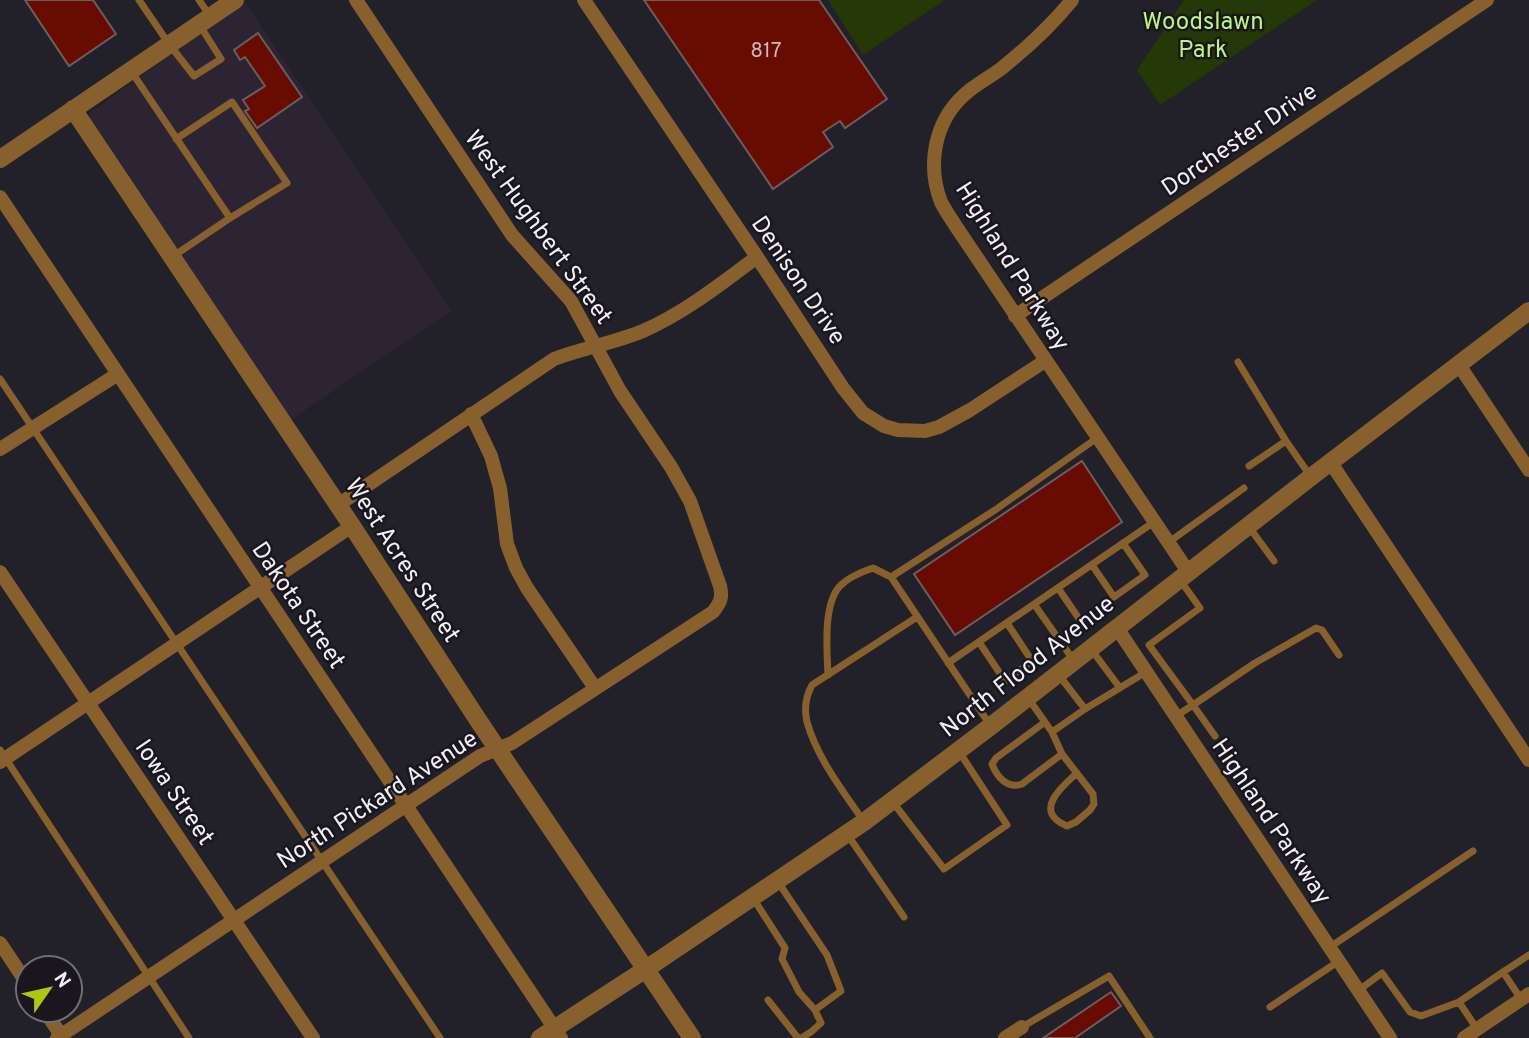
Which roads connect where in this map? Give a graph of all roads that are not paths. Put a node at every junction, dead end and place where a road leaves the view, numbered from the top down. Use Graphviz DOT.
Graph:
graph roads {
  1 [pos="139,0"];
  2 [pos="199,0"];
  3 [pos="235,0"];
  4 [pos="356,0"];
  5 [pos="584,0"];
  6 [pos="1072,0"];
  7 [pos="1487,0"];
  8 [pos="204,20"];
  9 [pos="169,44"];
  10 [pos="131,70"];
  11 [pos="73,109"];
  12 [pos="176,139"];
  13 [pos="1,157"];
  14 [pos="0,197"];
  15 [pos="230,218"];
  16 [pos="172,257"];
  17 [pos="757,257"];
  18 [pos="1529,312"];
  19 [pos="1015,316"];
  20 [pos="597,345"];
  21 [pos="1045,361"];
  22 [pos="1238,362"];
  23 [pos="1459,365"];
  24 [pos="118,374"];
  25 [pos="0,379"];
  26 [pos="471,414"];
  27 [pos="33,427"];
  28 [pos="1097,438"];
  29 [pos="1286,441"];
  30 [pos="0,449"];
  31 [pos="1331,463"];
  32 [pos="1249,466"];
  33 [pos="1529,470"];
  34 [pos="1311,477"];
  35 [pos="1244,488"];
  36 [pos="338,505"];
  37 [pos="1155,522"];
  38 [pos="352,526"];
  39 [pos="1249,527"];
  40 [pos="1169,542"];
  41 [pos="1123,543"];
  42 [pos="1274,561"];
  43 [pos="1092,565"];
  44 [pos="0,572"];
  45 [pos="1184,576"];
  46 [pos="891,578"];
  47 [pos="260,587"];
  48 [pos="1058,588"];
  49 [pos="721,601"];
  50 [pos="1034,604"];
  51 [pos="917,617"];
  52 [pos="1007,623"];
  53 [pos="1082,623"];
  54 [pos="1116,628"];
  55 [pos="979,642"];
  56 [pos="176,644"];
  57 [pos="1091,648"];
  58 [pos="1339,654"];
  59 [pos="1074,661"];
  60 [pos="948,663"];
  61 [pos="1146,672"];
  62 [pos="1058,674"];
  63 [pos="828,675"];
  64 [pos="595,688"];
  65 [pos="1120,688"];
  66 [pos="1027,698"];
  67 [pos="87,703"];
  68 [pos="1193,705"];
  69 [pos="1086,709"];
  70 [pos="1175,717"];
  71 [pos="1045,722"];
  72 [pos="991,726"];
  73 [pos="1052,732"];
  74 [pos="1215,736"];
  75 [pos="498,749"];
  76 [pos="958,750"];
  77 [pos="1062,754"];
  78 [pos="2,757"];
  79 [pos="1529,760"];
  80 [pos="1077,773"];
  81 [pos="891,801"];
  82 [pos="407,804"];
  83 [pos="864,821"];
  84 [pos="846,833"];
  85 [pos="1473,851"];
  86 [pos="322,861"];
  87 [pos="777,881"];
  88 [pos="753,897"];
  89 [pos="904,917"];
  90 [pos="234,920"];
  91 [pos="0,943"];
  92 [pos="1329,947"];
  93 [pos="1529,955"];
  94 [pos="1339,961"];
  95 [pos="14,964"];
  96 [pos="646,969"];
  97 [pos="1503,972"];
  98 [pos="149,976"];
  99 [pos="1358,990"];
  100 [pos="1525,997"];
  101 [pos="768,1000"];
  102 [pos="1459,1002"];
  103 [pos="1270,1007"];
  104 [pos="815,1010"];
  105 [pos="1022,1027"];
  106 [pos="1478,1029"];
  107 [pos="552,1035"];
  108 [pos="60,1037"];
  109 [pos="190,1038"];
  110 [pos="313,1038"];
  111 [pos="440,1038"];
  112 [pos="692,1038"];
  113 [pos="799,1038"];
  114 [pos="1005,1038"];
  115 [pos="1150,1038"];
  116 [pos="1390,1038"];
  117 [pos="1464,1038"];
  1 -- 9 [label="lane"];
  2 -- 8 [label="lane"];
  3 -- 8 [label="street"];
  4 -- 20 [label="street, West Hughbert Street"];
  5 -- 17 [label="street, Denison Drive"];
  6 -- 19 [label="street, Highland Parkway"];
  7 -- 19 [label="street, Dorchester Drive"];
  8 -- 9 [label="street"];
  8 -- 9 [label="lane"];
  9 -- 10 [label="street"];
  10 -- 11 [label="street"];
  10 -- 12 [label="lane"];
  11 -- 13 [label="street"];
  11 -- 16 [label="street, West Acres Street"];
  12 -- 15 [label="lane"];
  12 -- 15 [label="lane"];
  14 -- 24 [label="street, Dakota Street"];
  15 -- 16 [label="lane"];
  16 -- 36 [label="street, West Acres Street"];
  17 -- 20 [label="street"];
  17 -- 21 [label="street, Denison Drive"];
  18 -- 23 [label="street, North Flood Avenue"];
  19 -- 21 [label="street, Highland Parkway"];
  20 -- 26 [label="street"];
  20 -- 49 [label="street, West Hughbert Street"];
  21 -- 28 [label="street, Highland Parkway"];
  22 -- 29 [label="lane"];
  23 -- 31 [label="street, North Flood Avenue"];
  23 -- 33 [label="street"];
  24 -- 27 [label="street"];
  24 -- 47 [label="street, Dakota Street"];
  25 -- 27 [label="lane"];
  26 -- 36 [label="street"];
  26 -- 64 [label="street"];
  27 -- 30 [label="street"];
  27 -- 56 [label="lane"];
  28 -- 37 [label="street, Highland Parkway"];
  28 -- 46 [label="lane"];
  29 -- 32 [label="lane"];
  29 -- 34 [label="lane"];
  31 -- 34 [label="street, North Flood Avenue"];
  31 -- 79 [label="street"];
  34 -- 39 [label="street, North Flood Avenue"];
  35 -- 40 [label="lane"];
  36 -- 38 [label="street, West Acres Street"];
  37 -- 40 [label="street, Highland Parkway"];
  37 -- 41 [label="lane"];
  38 -- 47 [label="street"];
  38 -- 75 [label="street, West Acres Street"];
  39 -- 42 [label="lane"];
  39 -- 45 [label="street, North Flood Avenue"];
  40 -- 45 [label="street, Highland Parkway"];
  41 -- 43 [label="lane"];
  41 -- 43 [label="lane"];
  43 -- 48 [label="lane"];
  44 -- 67 [label="street, Iowa Street"];
  45 -- 54 [label="street, North Flood Avenue"];
  45 -- 68 [label="lane"];
  46 -- 51 [label="lane"];
  46 -- 63 [label="lane"];
  47 -- 56 [label="street"];
  47 -- 82 [label="street, Dakota Street"];
  48 -- 50 [label="lane"];
  48 -- 53 [label="lane"];
  49 -- 64 [label="street, North Pickard Avenue"];
  50 -- 52 [label="lane"];
  50 -- 59 [label="lane"];
  51 -- 60 [label="lane"];
  51 -- 63 [label="lane"];
  52 -- 55 [label="lane"];
  52 -- 55 [label="lane"];
  54 -- 57 [label="street, North Flood Avenue"];
  54 -- 61 [label="street, Highland Parkway"];
  55 -- 60 [label="lane"];
  56 -- 67 [label="street"];
  56 -- 86 [label="lane"];
  57 -- 59 [label="street, North Flood Avenue"];
  57 -- 65 [label="lane"];
  58 -- 68 [label="lane"];
  59 -- 62 [label="street, North Flood Avenue"];
  60 -- 72 [label="lane"];
  61 -- 65 [label="lane"];
  61 -- 70 [label="street, Highland Parkway"];
  62 -- 66 [label="street, North Flood Avenue"];
  62 -- 69 [label="lane"];
  63 -- 83 [label="lane"];
  64 -- 75 [label="street, North Pickard Avenue"];
  65 -- 69 [label="lane"];
  66 -- 71 [label="lane"];
  66 -- 72 [label="street, North Flood Avenue"];
  67 -- 78 [label="street"];
  67 -- 90 [label="street, Iowa Street"];
  68 -- 70 [label="lane"];
  68 -- 74 [label="lane"];
  69 -- 73 [label="lane"];
  70 -- 92 [label="street, Highland Parkway"];
  71 -- 73 [label="lane"];
  71 -- 77 [label="lane"];
  72 -- 76 [label="street, North Flood Avenue"];
  73 -- 77 [label="lane"];
  75 -- 82 [label="street, North Pickard Avenue"];
  75 -- 96 [label="street, West Acres Street"];
  76 -- 81 [label="street, North Flood Avenue"];
  76 -- 81 [label="lane"];
  77 -- 80 [label="lane"];
  78 -- 98 [label="lane"];
  80 -- 80 [label="lane"];
  81 -- 83 [label="street, North Flood Avenue"];
  82 -- 86 [label="street, North Pickard Avenue"];
  82 -- 107 [label="street, Dakota Street"];
  83 -- 84 [label="street, North Flood Avenue"];
  84 -- 87 [label="street, North Flood Avenue"];
  84 -- 89 [label="lane"];
  85 -- 92 [label="lane"];
  86 -- 90 [label="street, North Pickard Avenue"];
  86 -- 111 [label="lane"];
  87 -- 88 [label="street, North Flood Avenue"];
  87 -- 104 [label="lane"];
  88 -- 96 [label="street, North Flood Avenue"];
  88 -- 104 [label="lane"];
  90 -- 98 [label="street, North Pickard Avenue"];
  90 -- 110 [label="street, Iowa Street"];
  91 -- 95 [label="street"];
  92 -- 94 [label="street, Highland Parkway"];
  93 -- 97 [label="lane"];
  94 -- 99 [label="street, Highland Parkway"];
  94 -- 103 [label="lane"];
  96 -- 107 [label="street, North Flood Avenue"];
  96 -- 112 [label="street, West Acres Street"];
  97 -- 100 [label="lane"];
  97 -- 102 [label="lane"];
  98 -- 108 [label="street, North Pickard Avenue"];
  98 -- 109 [label="lane"];
  99 -- 102 [label="lane"];
  99 -- 116 [label="street, Highland Parkway"];
  100 -- 106 [label="street"];
  101 -- 113 [label="lane"];
  102 -- 106 [label="lane"];
  104 -- 113 [label="lane"];
  105 -- 114 [label="street"];
  105 -- 115 [label="lane"];
  106 -- 117 [label="street"];
}
